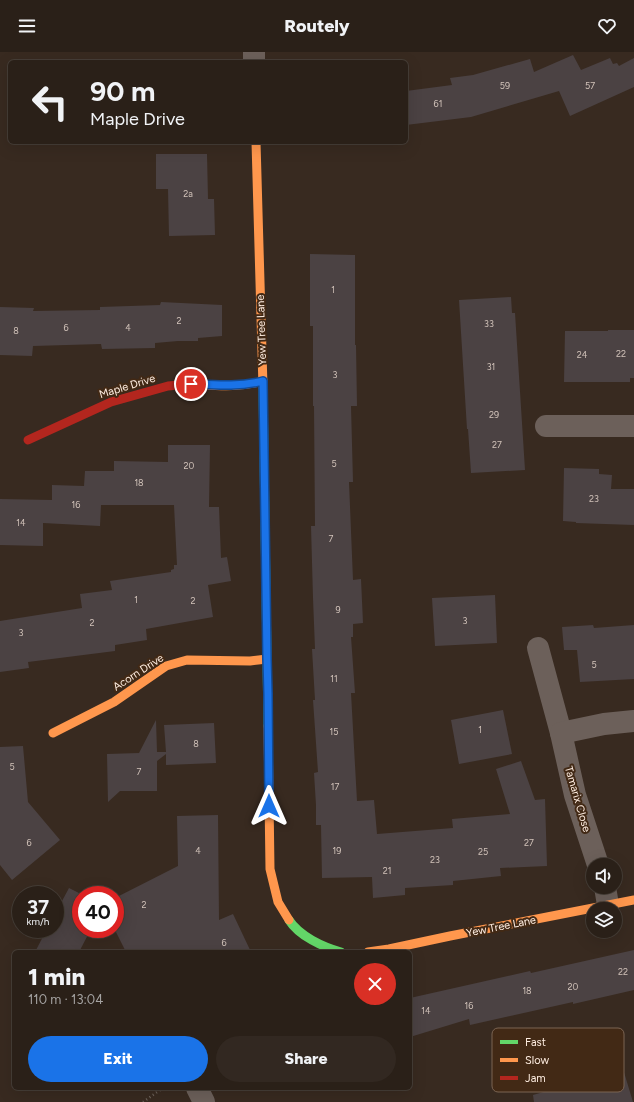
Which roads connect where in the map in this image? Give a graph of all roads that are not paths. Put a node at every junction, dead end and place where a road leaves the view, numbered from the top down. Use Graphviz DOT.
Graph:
graph roads {
  1 [pos="256,144"];
  2 [pos="263,381"];
  3 [pos="546,426"];
  4 [pos="634,426"];
  5 [pos="28,440"];
  6 [pos="538,648"];
  7 [pos="267,659"];
  8 [pos="634,721"];
  9 [pos="53,733"];
  10 [pos="561,733"];
  11 [pos="596,858"];
  12 [pos="607,896"];
  13 [pos="634,900"];
  14 [pos="331,950"];
  15 [pos="382,950"];
  16 [pos="198,1090"];
  17 [pos="204,1102"];
  1 -- 2 [label="street, Yew Tree Lane"];
  2 -- 5 [label="street, Maple Drive"];
  2 -- 7 [label="street, Yew Tree Lane"];
  3 -- 4 [label="street"];
  6 -- 10 [label="street, Tamarix Close"];
  7 -- 9 [label="street, Acorn Drive"];
  7 -- 14 [label="street, Yew Tree Lane"];
  8 -- 10 [label="street"];
  10 -- 11 [label="street, Tamarix Close"];
  12 -- 13 [label="street, Yew Tree Lane"];
  12 -- 15 [label="street, Yew Tree Lane"];
  16 -- 17 [label="street"];
}
